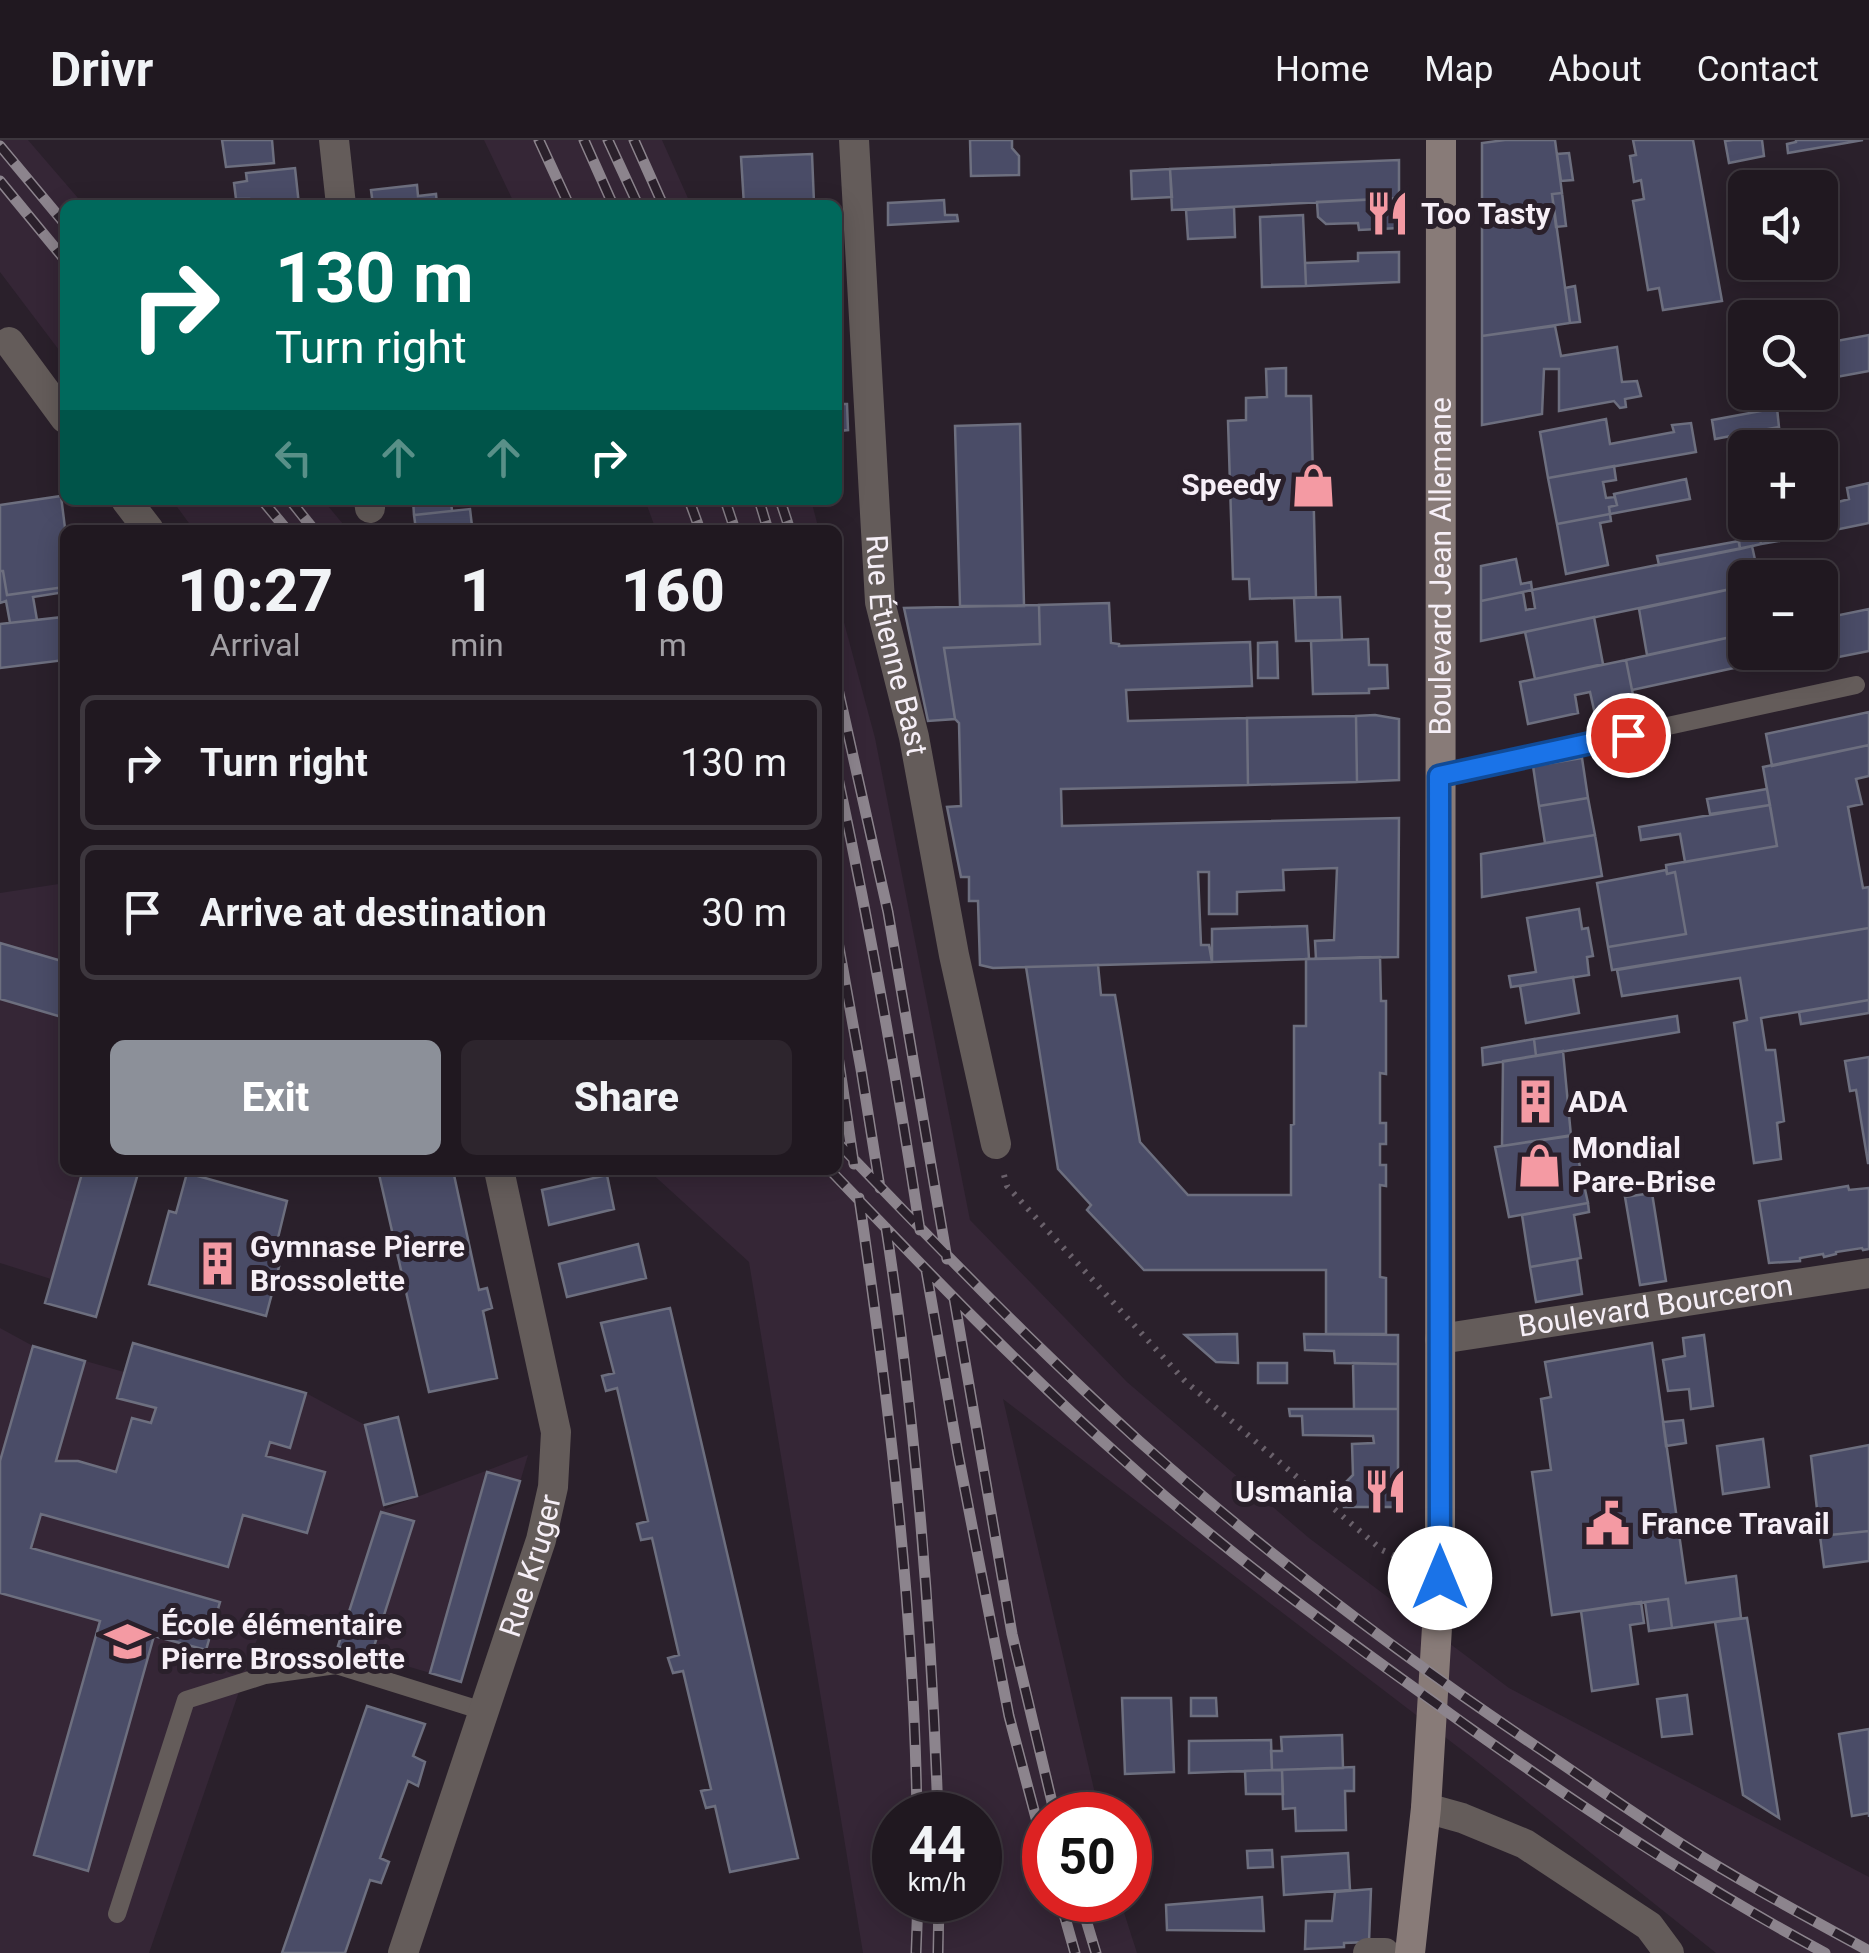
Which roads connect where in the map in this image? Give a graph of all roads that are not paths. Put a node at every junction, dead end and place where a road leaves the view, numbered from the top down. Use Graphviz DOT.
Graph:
graph roads {
  1 [pos="334,140"];
  2 [pos="854,140"];
  3 [pos="1441,140"];
  4 [pos="340,200"];
  5 [pos="8,342"];
  6 [pos="60,411"];
  7 [pos="130,505"];
  8 [pos="145,525"];
  9 [pos="1856,685"];
  10 [pos="1439,776"];
  11 [pos="996,1144"];
  12 [pos="500,1175"];
  13 [pos="1869,1273"];
  14 [pos="1440,1340"];
  15 [pos="483,1711"];
  16 [pos="1426,1808"];
  17 [pos="117,1914"];
  18 [pos="403,1953"];
  19 [pos="1368,1953"];
  20 [pos="1385,1953"];
  21 [pos="1410,1953"];
  22 [pos="1670,1953"];
  1 -- 4 [label="street"];
  2 -- 11 [label="street, Rue Étienne Bast"];
  3 -- 10 [label="main road, Boulevard Jean Allemane"];
  5 -- 6 [label="street"];
  7 -- 8 [label="street"];
  9 -- 10 [label="lane"];
  10 -- 14 [label="main road, Boulevard Jean Allemane"];
  12 -- 15 [label="street, Rue Kruger"];
  13 -- 14 [label="street, Boulevard Bourceron"];
  14 -- 16 [label="main road, Boulevard Jean Allemane"];
  15 -- 17 [label="lane"];
  15 -- 18 [label="street, Rue Kruger"];
  16 -- 21 [label="main road, Boulevard Jean Allemane"];
  16 -- 22 [label="street"];
  19 -- 20 [label="street"];
}
